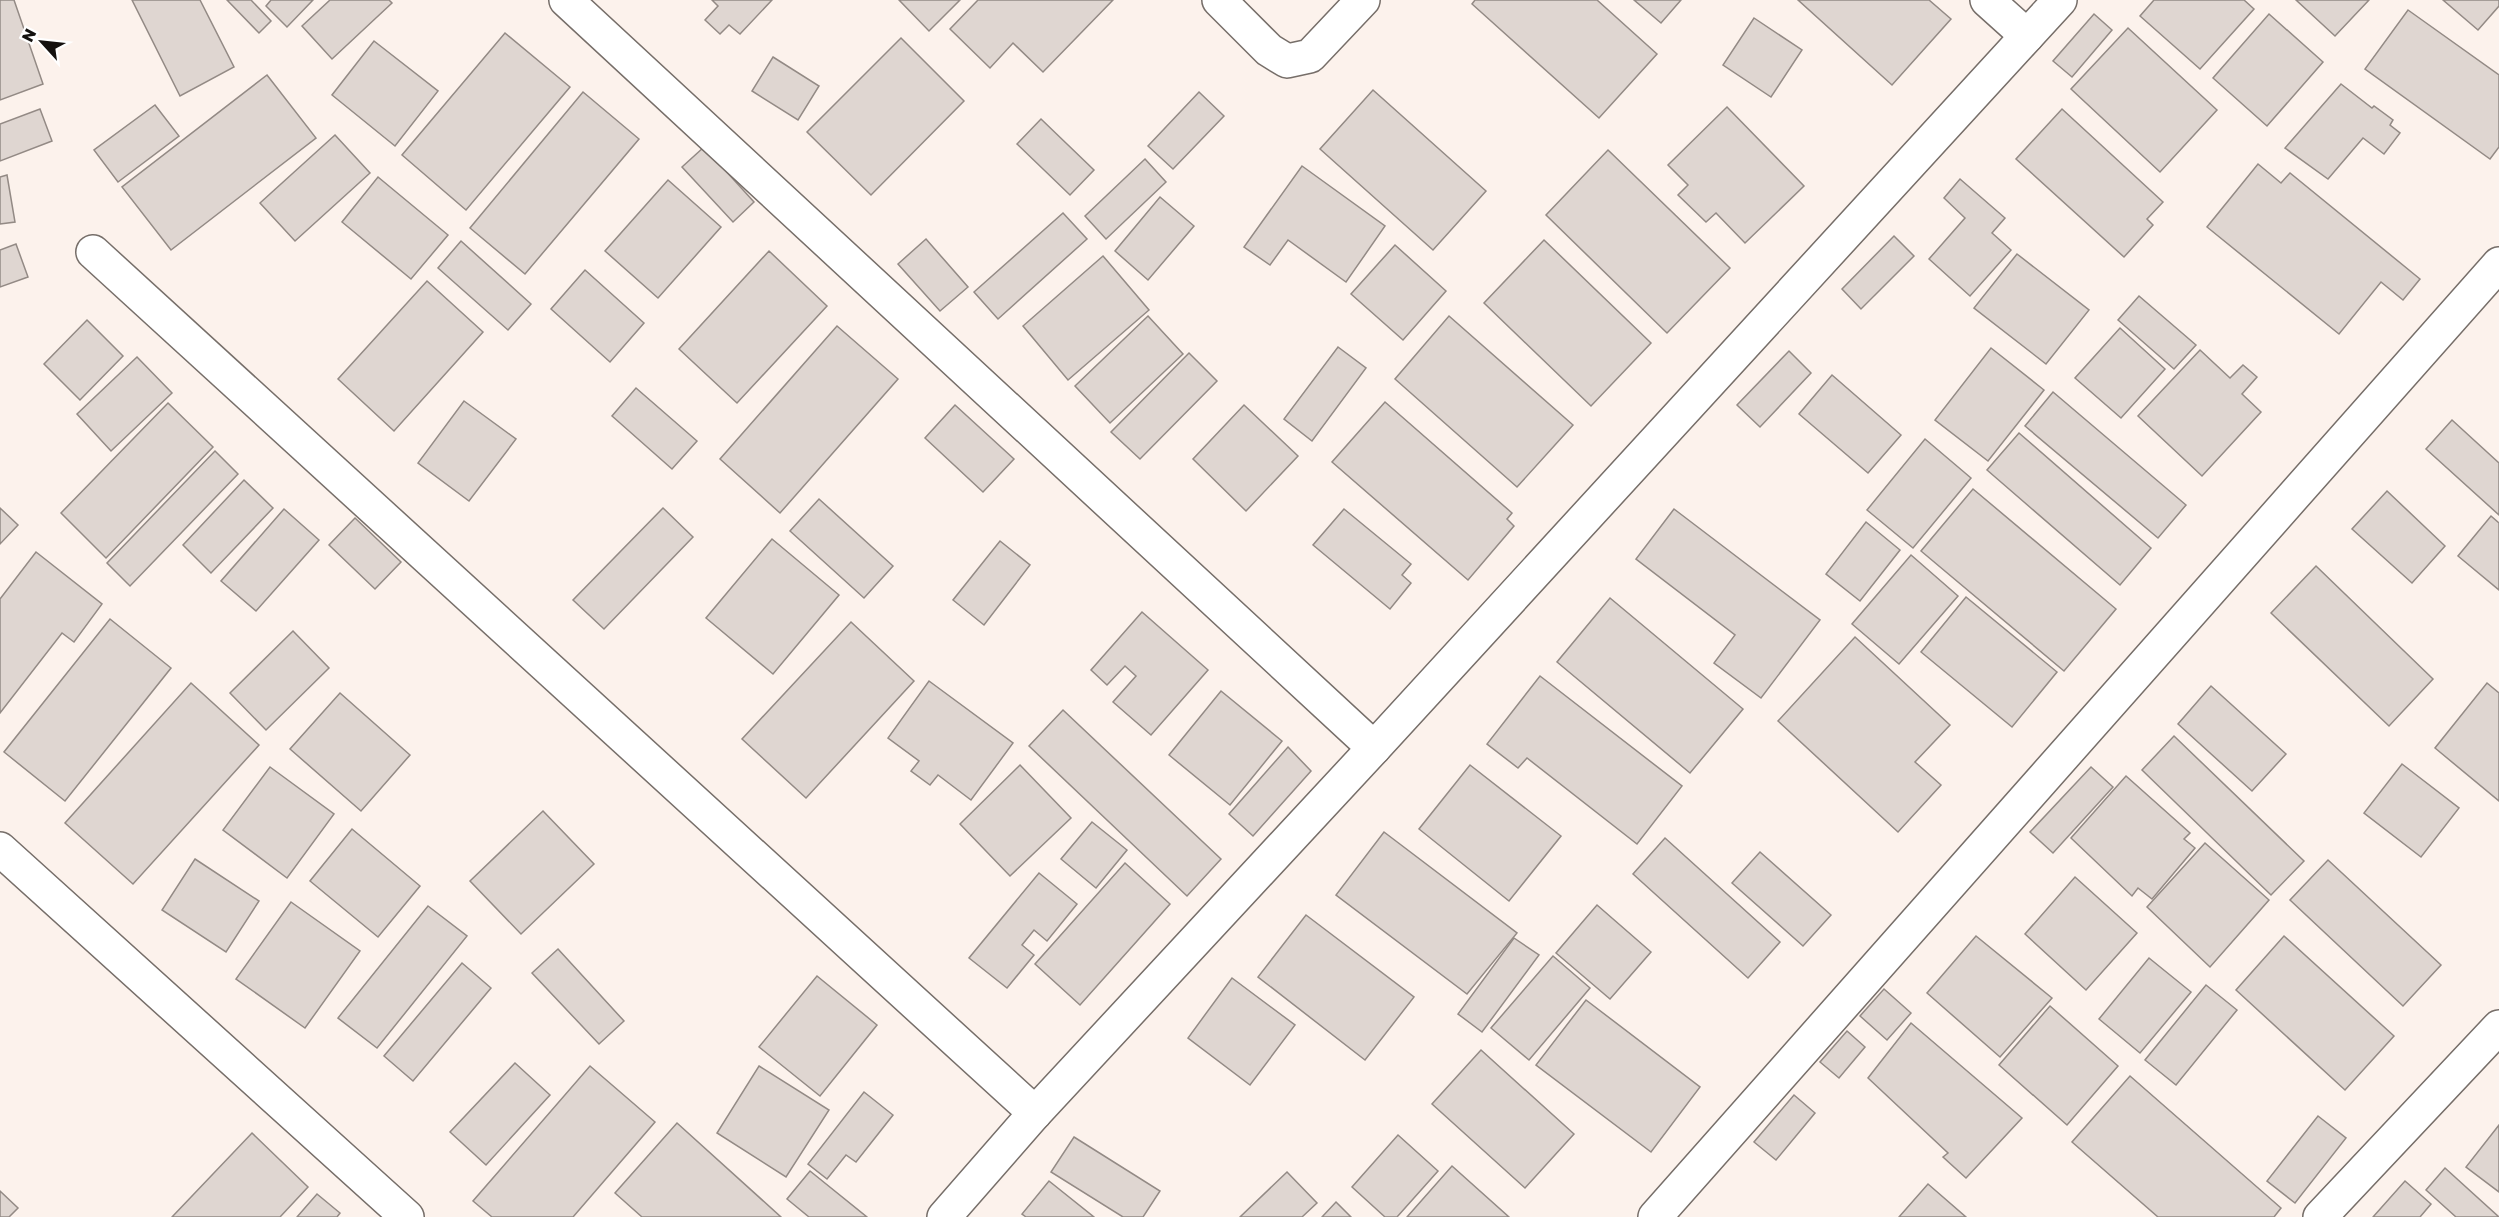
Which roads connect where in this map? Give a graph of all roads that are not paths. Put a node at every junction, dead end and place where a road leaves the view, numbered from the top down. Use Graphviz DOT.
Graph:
graph roads {
  1 [pos="566,0"];
  2 [pos="1219,0"];
  3 [pos="1363,0"];
  4 [pos="1987,0"];
  5 [pos="2060,0"];
  6 [pos="2027,36"];
  7 [pos="93,252"];
  8 [pos="2499,264"];
  9 [pos="1374,748"];
  10 [pos="0,849"];
  11 [pos="2499,1028"];
  12 [pos="1035,1113"];
  13 [pos="406,1217"];
  14 [pos="944,1217"];
  15 [pos="1654,1217"];
  16 [pos="2320,1217"];
  1 -- 9 [label="street"];
  2 -- 3 [label="street"];
  4 -- 6 [label="street"];
  5 -- 6 [label="street"];
  6 -- 9 [label="street"];
  7 -- 12 [label="street"];
  8 -- 15 [label="street"];
  9 -- 12 [label="street"];
  10 -- 13 [label="street"];
  11 -- 16 [label="street"];
  12 -- 14 [label="street"];
}
